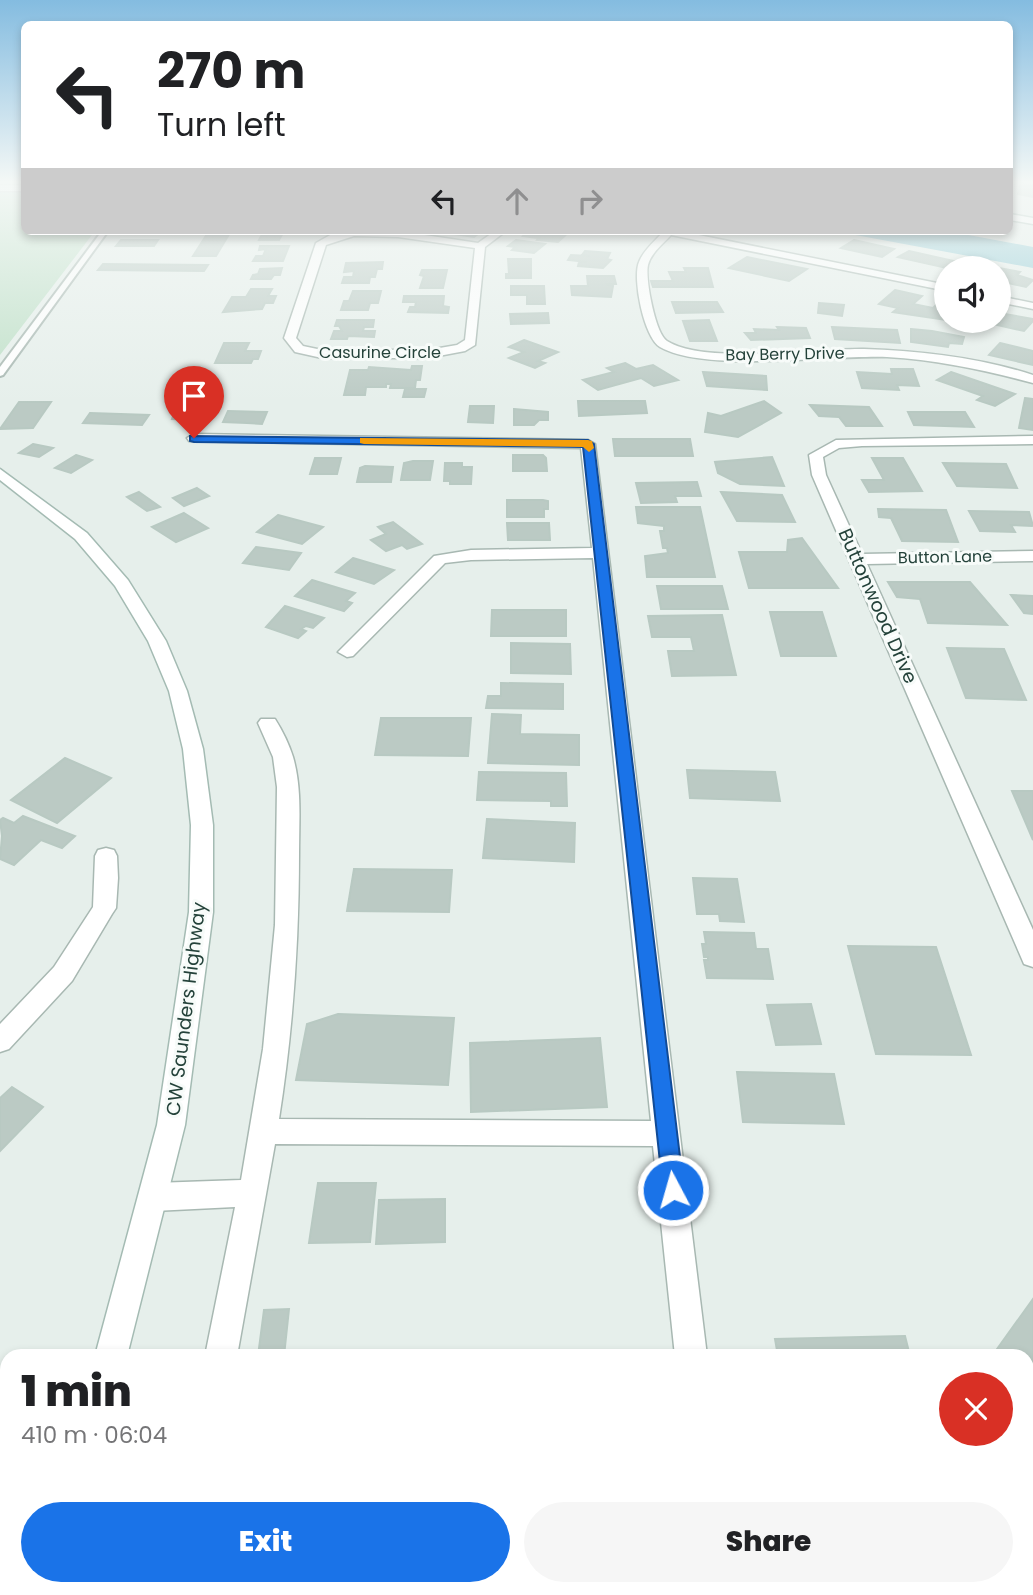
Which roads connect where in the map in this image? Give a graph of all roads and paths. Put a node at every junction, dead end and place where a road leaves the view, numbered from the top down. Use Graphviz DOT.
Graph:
graph roads {
  1 [pos="88,254"];
  2 [pos="317,254"];
  3 [pos="479,254"];
  4 [pos="650,254"];
  5 [pos="783,254"];
  6 [pos="816,254"];
  7 [pos="934,278"];
  8 [pos="934,285"];
  9 [pos="1011,293"];
  10 [pos="1033,298"];
  11 [pos="1011,301"];
  12 [pos="1033,306"];
  13 [pos="0,373"];
  14 [pos="1033,379"];
  15 [pos="194,438"];
  16 [pos="1033,440"];
  17 [pos="0,473"];
  18 [pos="600,553"];
  19 [pos="1033,555"];
  20 [pos="856,559"];
  21 [pos="347,652"];
  22 [pos="268,723"];
  23 [pos="106,856"];
  24 [pos="1033,957"];
  25 [pos="0,1041"];
  26 [pos="263,1130"];
  27 [pos="667,1134"];
  28 [pos="253,1193"];
  29 [pos="154,1197"];
  30 [pos="113,1349"];
  31 [pos="222,1349"];
  32 [pos="690,1349"];
  1 -- 13 [label="lane"];
  2 -- 3 [label="street, Casurine Circle"];
  4 -- 14 [label="street, Bay Berry Drive"];
  5 -- 8 [label="street"];
  6 -- 7 [label="street"];
  9 -- 10 [label="street"];
  11 -- 12 [label="street"];
  15 -- 18 [label="street"];
  16 -- 20 [label="street, Buttonwood Drive"];
  17 -- 29 [label="street, CW Saunders Highway"];
  18 -- 21 [label="street"];
  18 -- 27 [label="street"];
  19 -- 20 [label="street, Button Lane"];
  20 -- 24 [label="street, Buttonwood Drive"];
  22 -- 26 [label="street"];
  23 -- 25 [label="street"];
  26 -- 27 [label="street"];
  26 -- 28 [label="street"];
  27 -- 32 [label="street"];
  28 -- 29 [label="street"];
  28 -- 31 [label="street"];
  29 -- 30 [label="street, CW Saunders Highway"];
}
